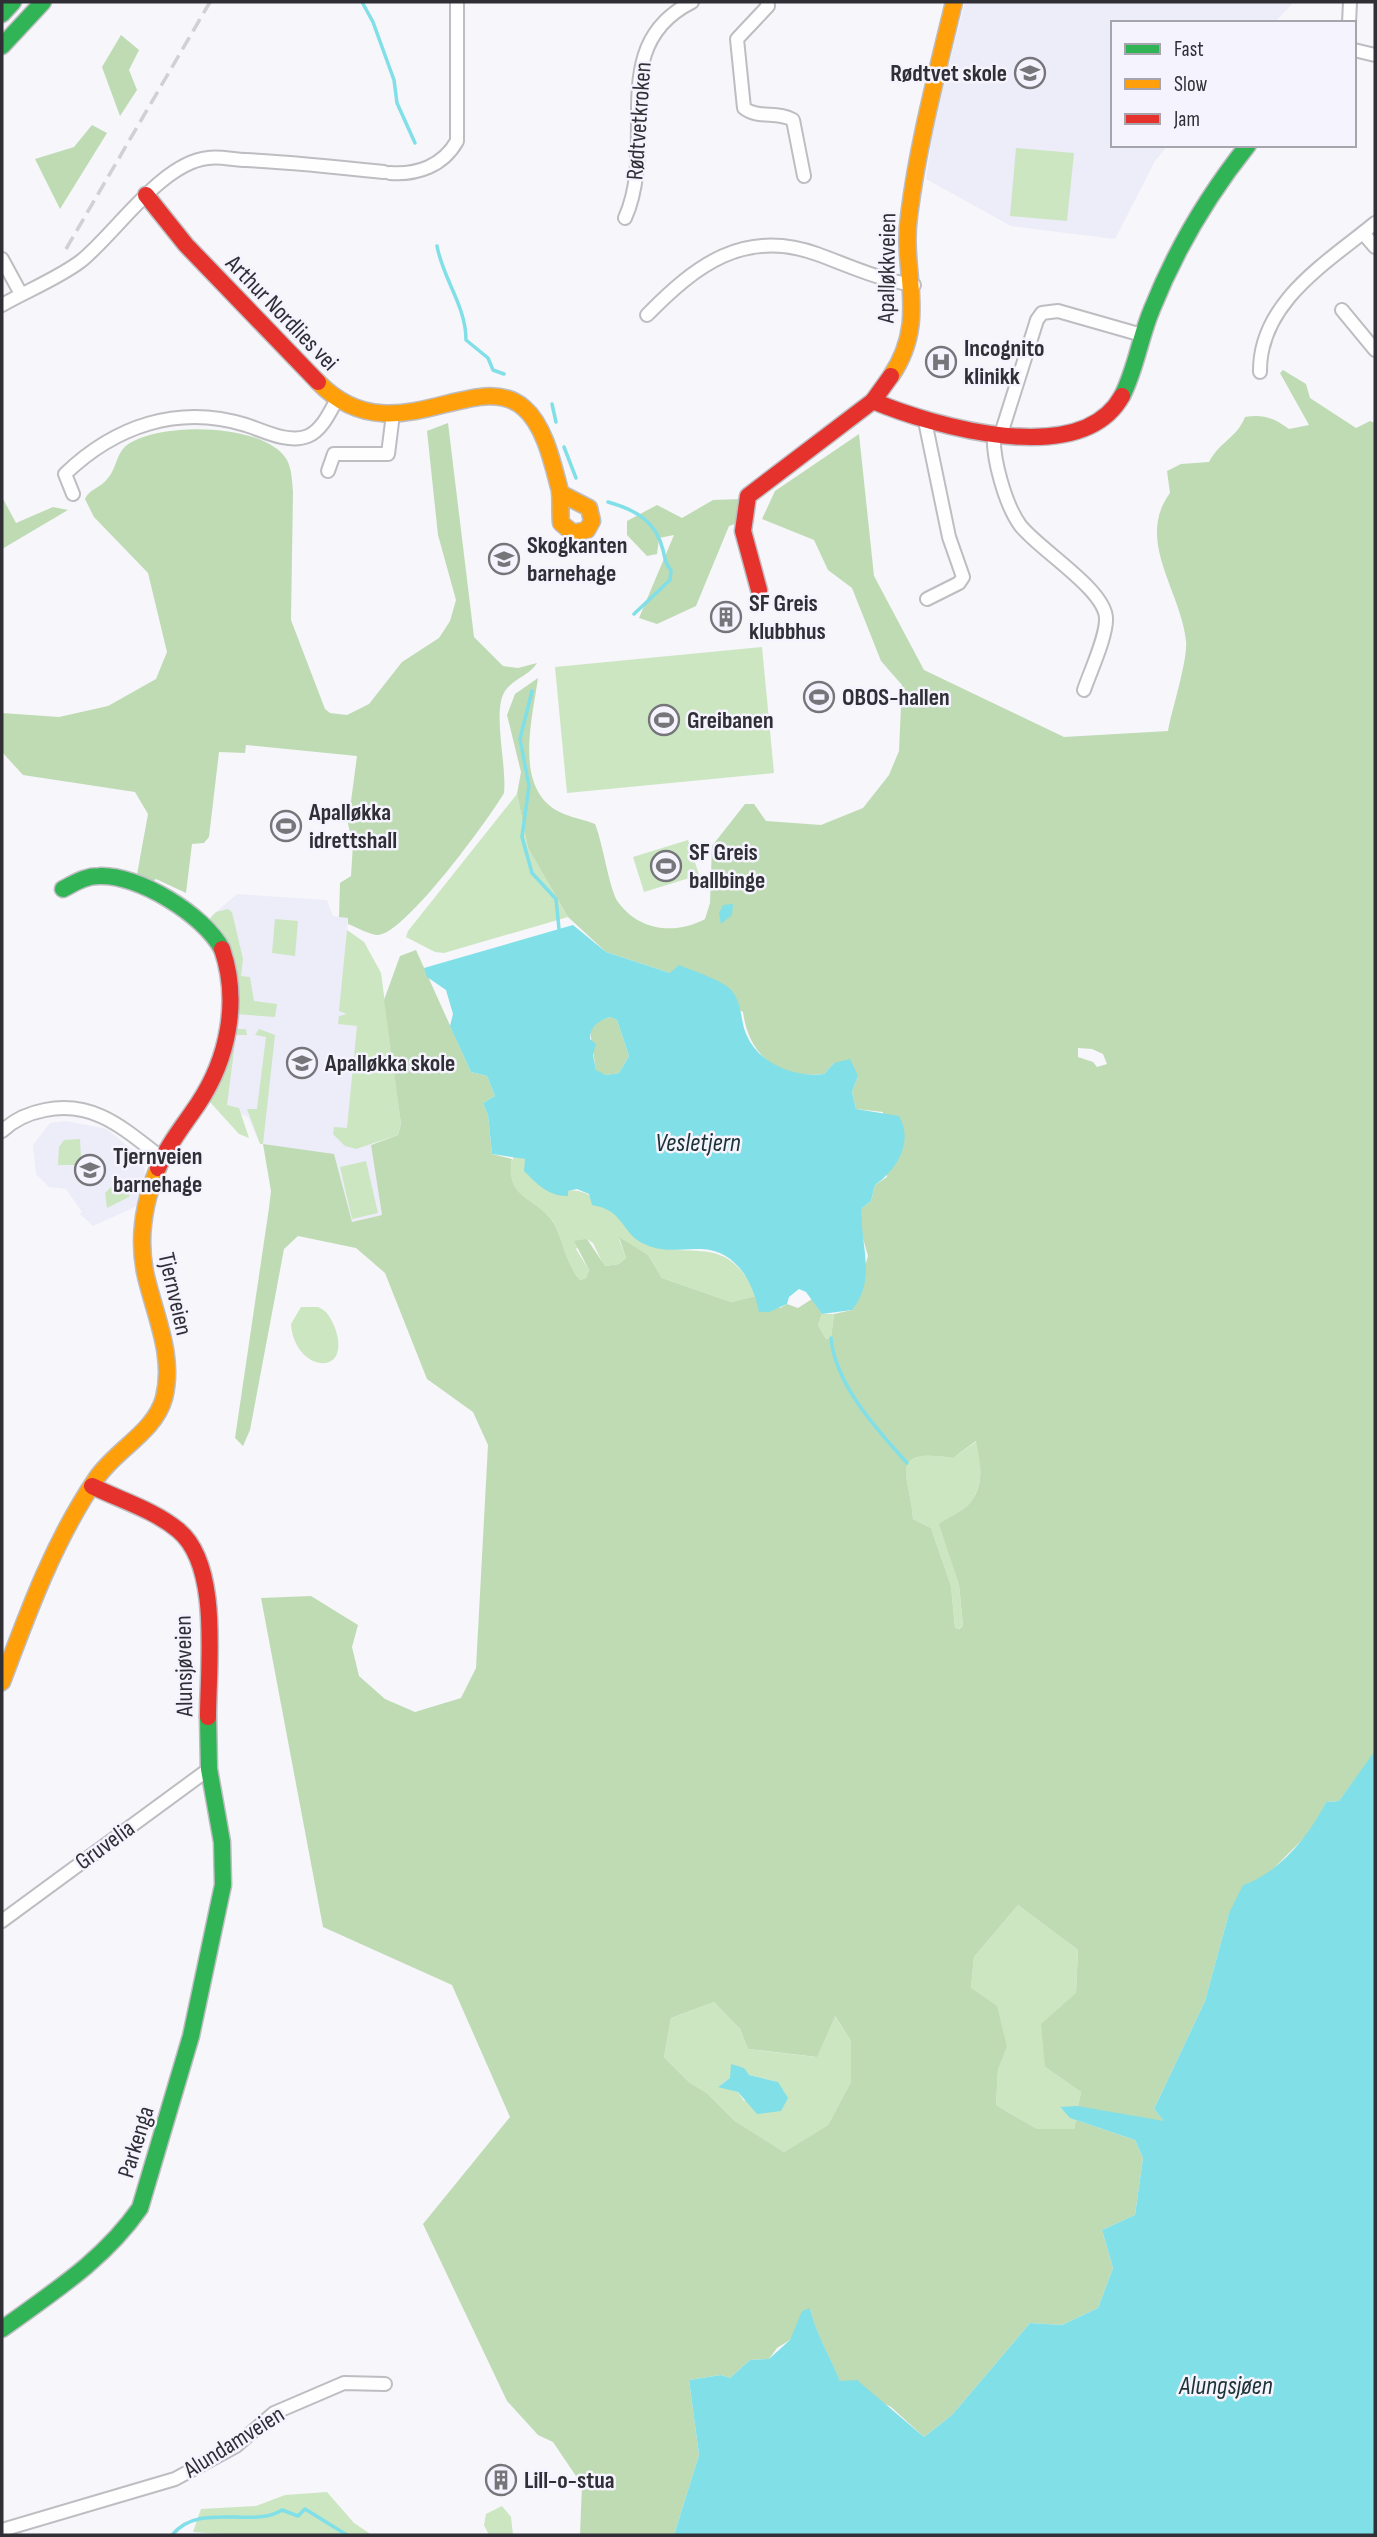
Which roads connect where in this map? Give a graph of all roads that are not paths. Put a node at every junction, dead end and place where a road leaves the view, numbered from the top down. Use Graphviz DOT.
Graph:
graph roads {
  1 [pos="13,2"];
  2 [pos="43,2"];
  3 [pos="457,2"];
  4 [pos="692,2"];
  5 [pos="766,2"];
  6 [pos="954,2"];
  7 [pos="1350,2"];
  8 [pos="2,14"];
  9 [pos="1349,21"];
  10 [pos="2,46"];
  11 [pos="1356,50"];
  12 [pos="1375,55"];
  13 [pos="1246,147"];
  14 [pos="804,176"];
  15 [pos="146,195"];
  16 [pos="625,218"];
  17 [pos="1375,223"];
  18 [pos="1363,233"];
  19 [pos="1375,247"];
  20 [pos="2,259"];
  21 [pos="914,285"];
  22 [pos="21,294"];
  23 [pos="2,305"];
  24 [pos="1342,310"];
  25 [pos="647,315"];
  26 [pos="1142,335"];
  27 [pos="1375,350"];
  28 [pos="1260,372"];
  29 [pos="337,399"];
  30 [pos="873,401"];
  31 [pos="393,414"];
  32 [pos="927,419"];
  33 [pos="997,433"];
  34 [pos="328,471"];
  35 [pos="560,493"];
  36 [pos="73,494"];
  37 [pos="759,590"];
  38 [pos="927,599"];
  39 [pos="1084,690"];
  40 [pos="63,889"];
  41 [pos="2,1132"];
  42 [pos="162,1158"];
  43 [pos="92,1486"];
  44 [pos="2,1682"];
  45 [pos="209,1769"];
  46 [pos="220,1908"];
  47 [pos="2,1921"];
  48 [pos="2,2329"];
  49 [pos="385,2385"];
  50 [pos="2,2530"];
  1 -- 8 [label="main road"];
  2 -- 10 [label="main road"];
  3 -- 15 [label="street"];
  4 -- 16 [label="street, Rødtvetkroken"];
  5 -- 14 [label="street"];
  6 -- 21 [label="main road, Apalløkkveien"];
  7 -- 9 [label="street"];
  11 -- 12 [label="street"];
  13 -- 26 [label="main road"];
  15 -- 22 [label="street"];
  15 -- 29 [label="main road, Arthur Nordlies vei"];
  17 -- 18 [label="street"];
  18 -- 19 [label="street"];
  18 -- 28 [label="street"];
  20 -- 22 [label="street"];
  21 -- 25 [label="street"];
  21 -- 30 [label="main road, Apalløkkveien"];
  22 -- 23 [label="street"];
  24 -- 27 [label="street"];
  26 -- 33 [label="main road"];
  26 -- 33 [label="street"];
  29 -- 31 [label="main road, Arthur Nordlies vei"];
  29 -- 36 [label="street"];
  30 -- 32 [label="main road"];
  30 -- 37 [label="main road, Apalløkkveien"];
  31 -- 34 [label="street"];
  31 -- 35 [label="main road, Arthur Nordlies vei"];
  32 -- 33 [label="main road"];
  32 -- 38 [label="street"];
  33 -- 39 [label="street"];
  40 -- 42 [label="main road, Tjernveien"];
  41 -- 42 [label="street"];
  42 -- 43 [label="main road, Tjernveien"];
  43 -- 44 [label="main road, Tjernveien"];
  43 -- 45 [label="main road, Alunsjøveien"];
  45 -- 46 [label="main road, Alunsjøveien"];
  45 -- 47 [label="street, Gruvelia"];
  46 -- 48 [label="main road, Parkenga"];
  49 -- 50 [label="street, Alundamveien"];
}
